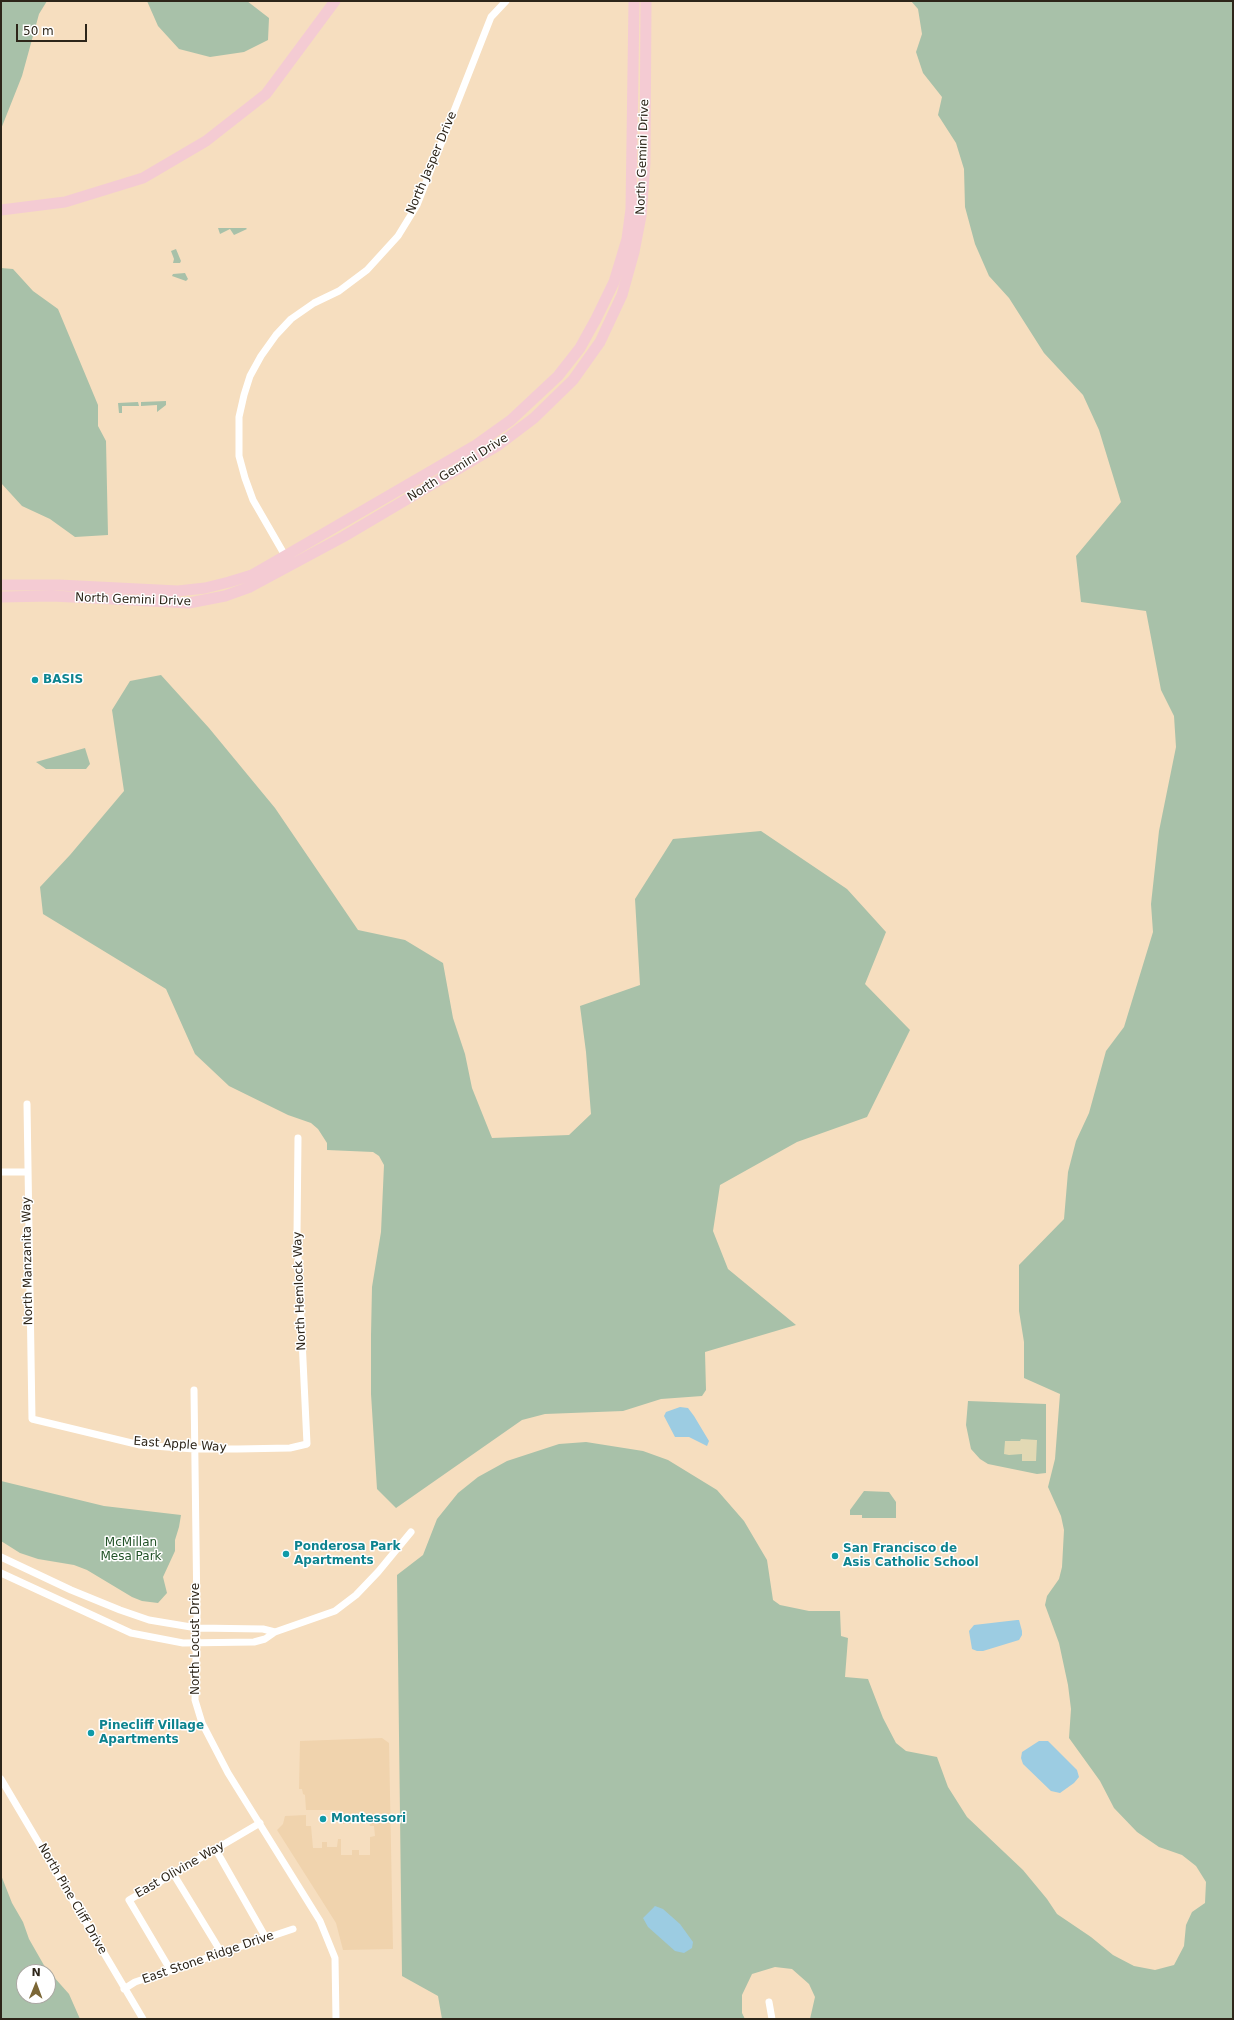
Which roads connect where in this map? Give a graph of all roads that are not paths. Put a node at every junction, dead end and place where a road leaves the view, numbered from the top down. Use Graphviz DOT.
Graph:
graph roads {
  1 [pos="335,1"];
  2 [pos="506,1"];
  3 [pos="634,1"];
  4 [pos="646,1"];
  5 [pos="1,210"];
  6 [pos="288,561"];
  7 [pos="1,585"];
  8 [pos="1,597"];
  9 [pos="26,1104"];
  10 [pos="298,1138"];
  11 [pos="1,1172"];
  12 [pos="26,1172"];
  13 [pos="194,1390"];
  14 [pos="32,1419"];
  15 [pos="307,1444"];
  16 [pos="194,1449"];
  17 [pos="411,1532"];
  18 [pos="1,1557"];
  19 [pos="1,1573"];
  20 [pos="72,1590"];
  21 [pos="66,1603"];
  22 [pos="197,1628"];
  23 [pos="275,1632"];
  24 [pos="198,1642"];
  25 [pos="1,1779"];
  26 [pos="260,1823"];
  27 [pos="216,1850"];
  28 [pos="174,1875"];
  29 [pos="293,1929"];
  30 [pos="266,1938"];
  31 [pos="221,1952"];
  32 [pos="171,1971"];
  33 [pos="124,1989"];
  34 [pos="769,2002"];
  35 [pos="143,2019"];
  36 [pos="336,2019"];
  37 [pos="772,2019"];
  1 -- 5 [label="street"];
  2 -- 6 [label="street, North Jasper Drive"];
  3 -- 6 [label="street, North Gemini Drive"];
  4 -- 6 [label="street, North Gemini Drive"];
  6 -- 7 [label="street, North Gemini Drive"];
  6 -- 8 [label="street, North Gemini Drive"];
  9 -- 12 [label="street, North Manzanita Way"];
  10 -- 15 [label="street, North Hemlock Way"];
  11 -- 12 [label="street"];
  12 -- 14 [label="street, North Manzanita Way"];
  13 -- 16 [label="street, North Locust Drive"];
  14 -- 16 [label="street, East Apple Way"];
  15 -- 16 [label="street, East Apple Way"];
  16 -- 22 [label="street, North Locust Drive"];
  17 -- 23 [label="street"];
  18 -- 20 [label="street"];
  19 -- 21 [label="street"];
  20 -- 21 [label="street"];
  20 -- 22 [label="street"];
  21 -- 24 [label="street"];
  22 -- 23 [label="street"];
  22 -- 24 [label="street, North Locust Drive"];
  23 -- 24 [label="street"];
  24 -- 26 [label="street, North Locust Drive"];
  25 -- 33 [label="street, North Pine Cliff Drive"];
  26 -- 27 [label="street, East Olivine Way"];
  26 -- 36 [label="street, North Locust Drive"];
  27 -- 28 [label="street, East Olivine Way"];
  27 -- 30 [label="street"];
  28 -- 31 [label="street"];
  28 -- 32 [label="street, East Olivine Way"];
  29 -- 30 [label="street, East Stone Ridge Drive"];
  30 -- 31 [label="street, East Stone Ridge Drive"];
  31 -- 32 [label="street, East Stone Ridge Drive"];
  32 -- 33 [label="street, East Stone Ridge Drive"];
  33 -- 35 [label="street, North Pine Cliff Drive"];
  34 -- 37 [label="street"];
}
